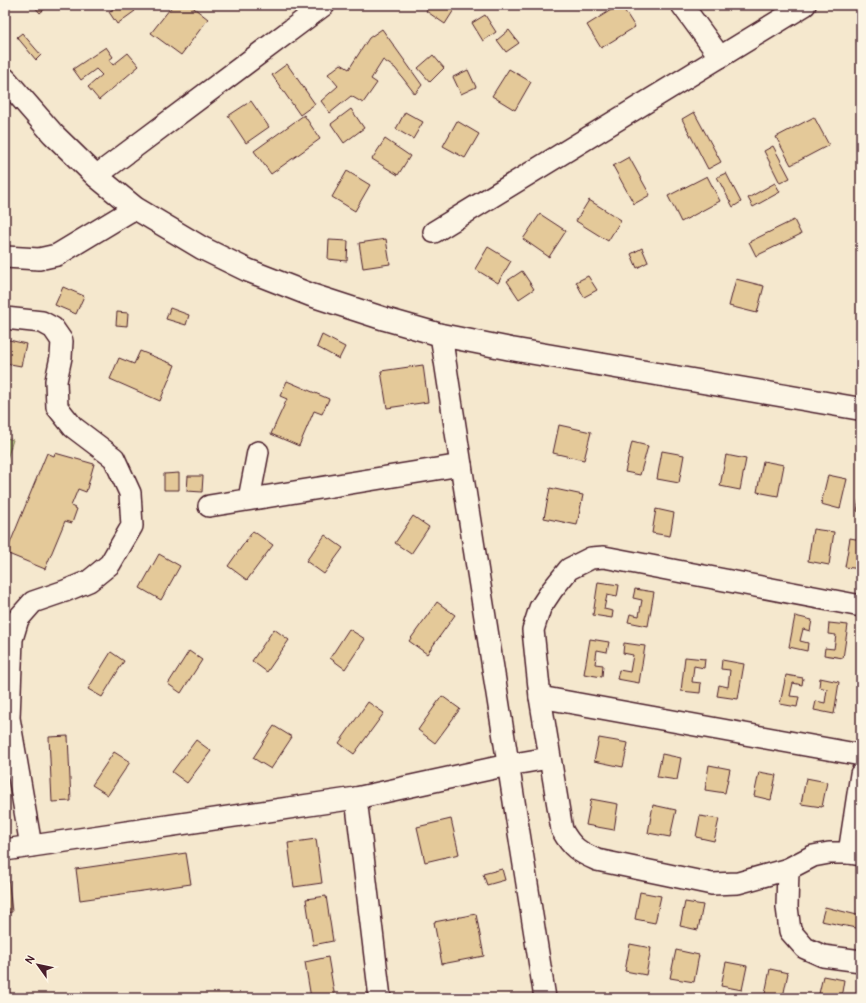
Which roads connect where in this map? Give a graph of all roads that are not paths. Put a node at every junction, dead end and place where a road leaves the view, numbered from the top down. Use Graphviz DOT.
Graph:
graph roads {
  1 [pos="324,5"];
  2 [pos="682,5"];
  3 [pos="806,5"];
  4 [pos="720,57"];
  5 [pos="5,79"];
  6 [pos="96,176"];
  7 [pos="135,208"];
  8 [pos="434,232"];
  9 [pos="5,257"];
  10 [pos="5,318"];
  11 [pos="441,335"];
  12 [pos="861,409"];
  13 [pos="258,452"];
  14 [pos="461,465"];
  15 [pos="249,500"];
  16 [pos="209,506"];
  17 [pos="861,606"];
  18 [pos="540,697"];
  19 [pos="7,718"];
  20 [pos="861,755"];
  21 [pos="549,758"];
  22 [pos="508,765"];
  23 [pos="861,774"];
  24 [pos="356,798"];
  25 [pos="31,846"];
  26 [pos="5,850"];
  27 [pos="855,854"];
  28 [pos="788,869"];
  29 [pos="861,961"];
  30 [pos="380,998"];
  31 [pos="545,998"];
  1 -- 6 [label="street"];
  2 -- 4 [label="street"];
  3 -- 4 [label="street"];
  4 -- 8 [label="street"];
  5 -- 6 [label="street"];
  6 -- 7 [label="street"];
  7 -- 9 [label="street"];
  7 -- 11 [label="street"];
  10 -- 19 [label="street"];
  11 -- 12 [label="street"];
  11 -- 14 [label="street"];
  13 -- 15 [label="street"];
  14 -- 15 [label="street"];
  14 -- 22 [label="street"];
  15 -- 16 [label="street"];
  17 -- 18 [label="street"];
  18 -- 20 [label="street"];
  18 -- 21 [label="street"];
  19 -- 25 [label="street"];
  21 -- 22 [label="street"];
  21 -- 28 [label="street"];
  22 -- 24 [label="street"];
  22 -- 31 [label="street"];
  23 -- 27 [label="street"];
  24 -- 25 [label="street"];
  24 -- 30 [label="street"];
  25 -- 26 [label="street"];
  27 -- 28 [label="street"];
  28 -- 29 [label="street"];
}
